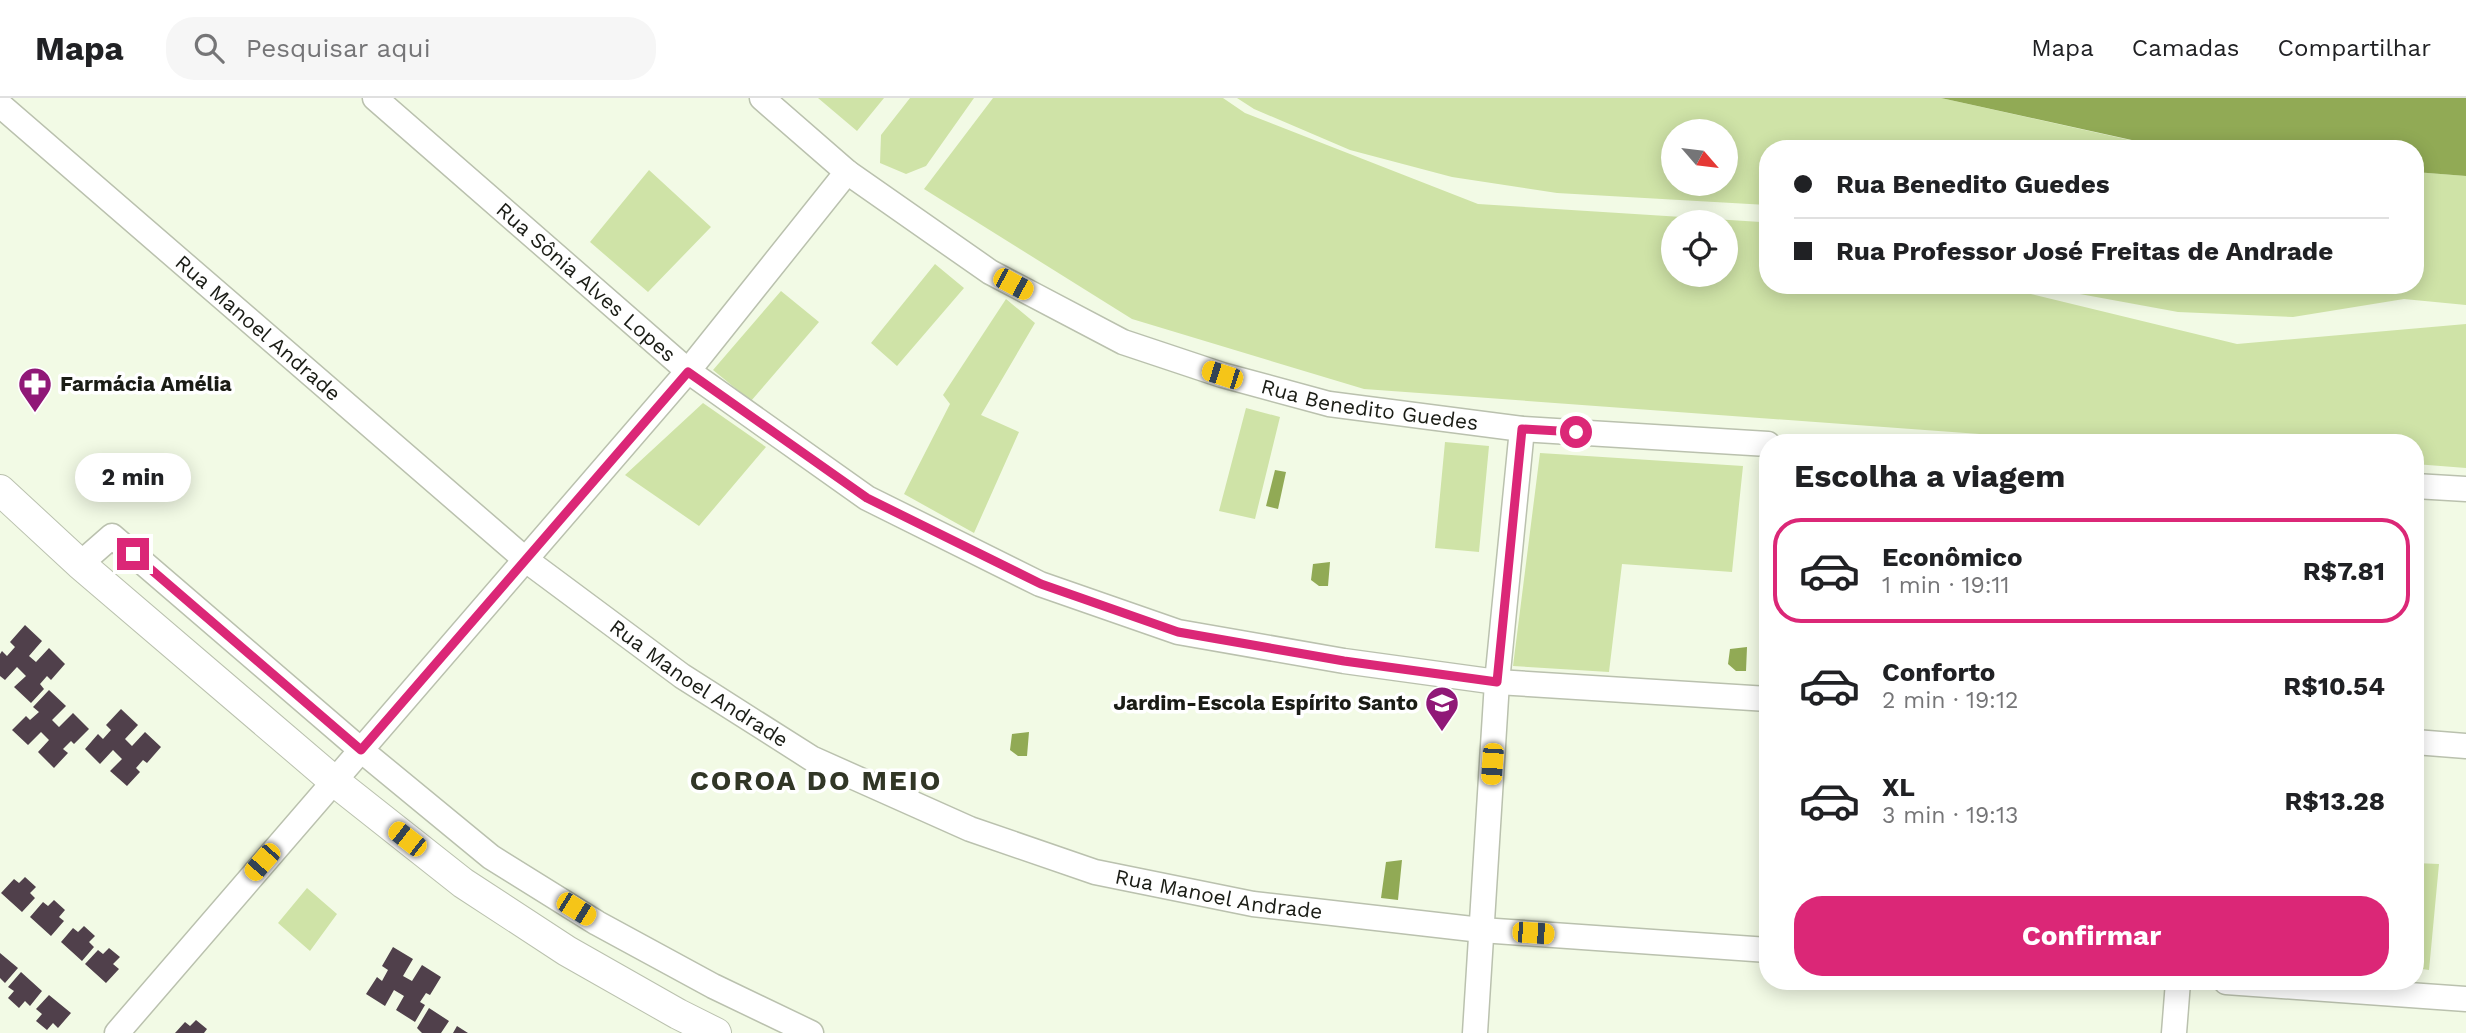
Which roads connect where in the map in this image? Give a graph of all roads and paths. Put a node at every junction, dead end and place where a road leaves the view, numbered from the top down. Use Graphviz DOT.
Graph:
graph roads {
  1 [pos="375,98"];
  2 [pos="762,98"];
  3 [pos="0,105"];
  4 [pos="847,172"];
  5 [pos="688,372"];
  6 [pos="1522,429"];
  7 [pos="1759,443"];
  8 [pos="2424,487"];
  9 [pos="2466,489"];
  10 [pos="0,490"];
  11 [pos="526,560"];
  12 [pos="80,564"];
  13 [pos="1497,682"];
  14 [pos="1759,698"];
  15 [pos="2424,743"];
  16 [pos="2466,746"];
  17 [pos="361,750"];
  18 [pos="334,781"];
  19 [pos="1481,930"];
  20 [pos="1759,949"];
  21 [pos="2177,990"];
  22 [pos="2339,990"];
  23 [pos="2466,999"];
  24 [pos="117,1033"];
  25 [pos="716,1033"];
  26 [pos="811,1033"];
  27 [pos="1475,1033"];
  28 [pos="2174,1033"];
  1 -- 5 [label="street, Rua Sônia Alves Lopes"];
  2 -- 4 [label="street, Rua Benedito Guedes"];
  3 -- 11 [label="street, Rua Manoel Andrade"];
  4 -- 5 [label="street"];
  4 -- 6 [label="street, Rua Benedito Guedes"];
  5 -- 11 [label="street"];
  5 -- 13 [label="street, Rua Sônia Alves Lopes"];
  6 -- 7 [label="street, Rua Benedito Guedes"];
  6 -- 13 [label="street"];
  8 -- 9 [label="street"];
  10 -- 12 [label="street"];
  11 -- 17 [label="street"];
  11 -- 19 [label="street, Rua Manoel Andrade"];
  12 -- 17 [label="street"];
  12 -- 18 [label="street"];
  13 -- 14 [label="street, Rua Sônia Alves Lopes"];
  13 -- 19 [label="street"];
  15 -- 16 [label="street"];
  17 -- 18 [label="street"];
  17 -- 26 [label="street"];
  18 -- 24 [label="street"];
  18 -- 25 [label="street"];
  19 -- 20 [label="street, Rua Manoel Andrade"];
  19 -- 27 [label="street"];
  21 -- 28 [label="street"];
  22 -- 23 [label="street"];
}
